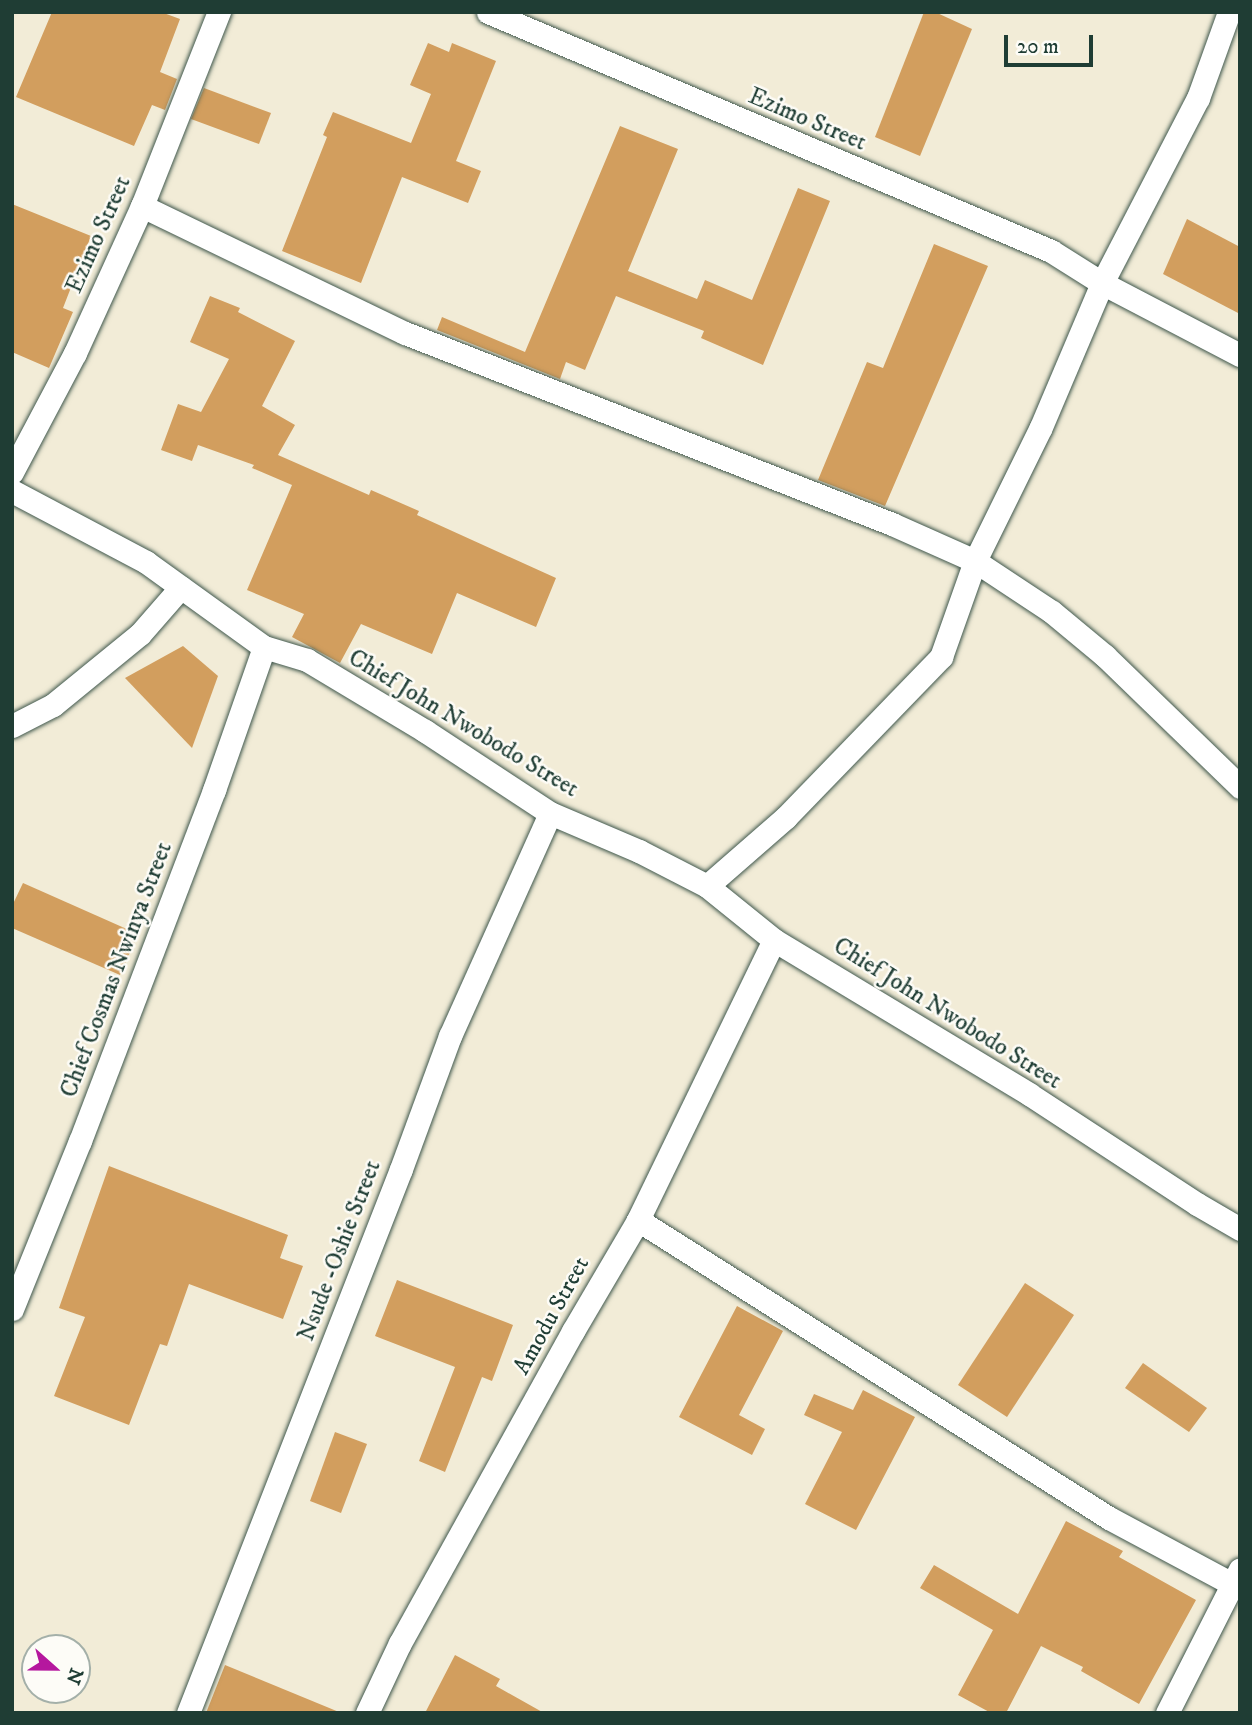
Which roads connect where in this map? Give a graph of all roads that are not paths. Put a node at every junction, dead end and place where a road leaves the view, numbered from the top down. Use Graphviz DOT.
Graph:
graph roads {
  1 [pos="219,12"];
  2 [pos="488,12"];
  3 [pos="1229,12"];
  4 [pos="142,206"];
  5 [pos="1102,283"];
  6 [pos="1240,355"];
  7 [pos="12,472"];
  8 [pos="12,491"];
  9 [pos="975,561"];
  10 [pos="181,587"];
  11 [pos="264,647"];
  12 [pos="12,726"];
  13 [pos="1240,788"];
  14 [pos="550,813"];
  15 [pos="707,886"];
  16 [pos="774,940"];
  17 [pos="638,1220"];
  18 [pos="1240,1229"];
  19 [pos="12,1309"];
  20 [pos="1236,1577"];
  21 [pos="188,1713"];
  22 [pos="367,1713"];
  23 [pos="1167,1713"];
  1 -- 4 [label="street, Ezimo Street"];
  2 -- 5 [label="street, Ezimo Street"];
  3 -- 5 [label="street"];
  4 -- 7 [label="street, Ezimo Street"];
  4 -- 9 [label="street"];
  5 -- 6 [label="street, Ezimo Street"];
  5 -- 9 [label="street"];
  8 -- 10 [label="street, Chief John Nwobodo Street"];
  9 -- 13 [label="street"];
  9 -- 15 [label="street"];
  10 -- 11 [label="street, Chief John Nwobodo Street"];
  10 -- 12 [label="street"];
  11 -- 14 [label="street, Chief John Nwobodo Street"];
  11 -- 19 [label="street, Chief Cosmas Nwinya Street"];
  14 -- 15 [label="street, Chief John Nwobodo Street"];
  14 -- 21 [label="street, Nsude -Oshie Street"];
  15 -- 16 [label="street, Chief John Nwobodo Street"];
  16 -- 17 [label="street, Amodu Street"];
  16 -- 18 [label="street, Chief John Nwobodo Street"];
  17 -- 20 [label="street"];
  17 -- 22 [label="street, Amodu Street"];
  20 -- 23 [label="street"];
}
